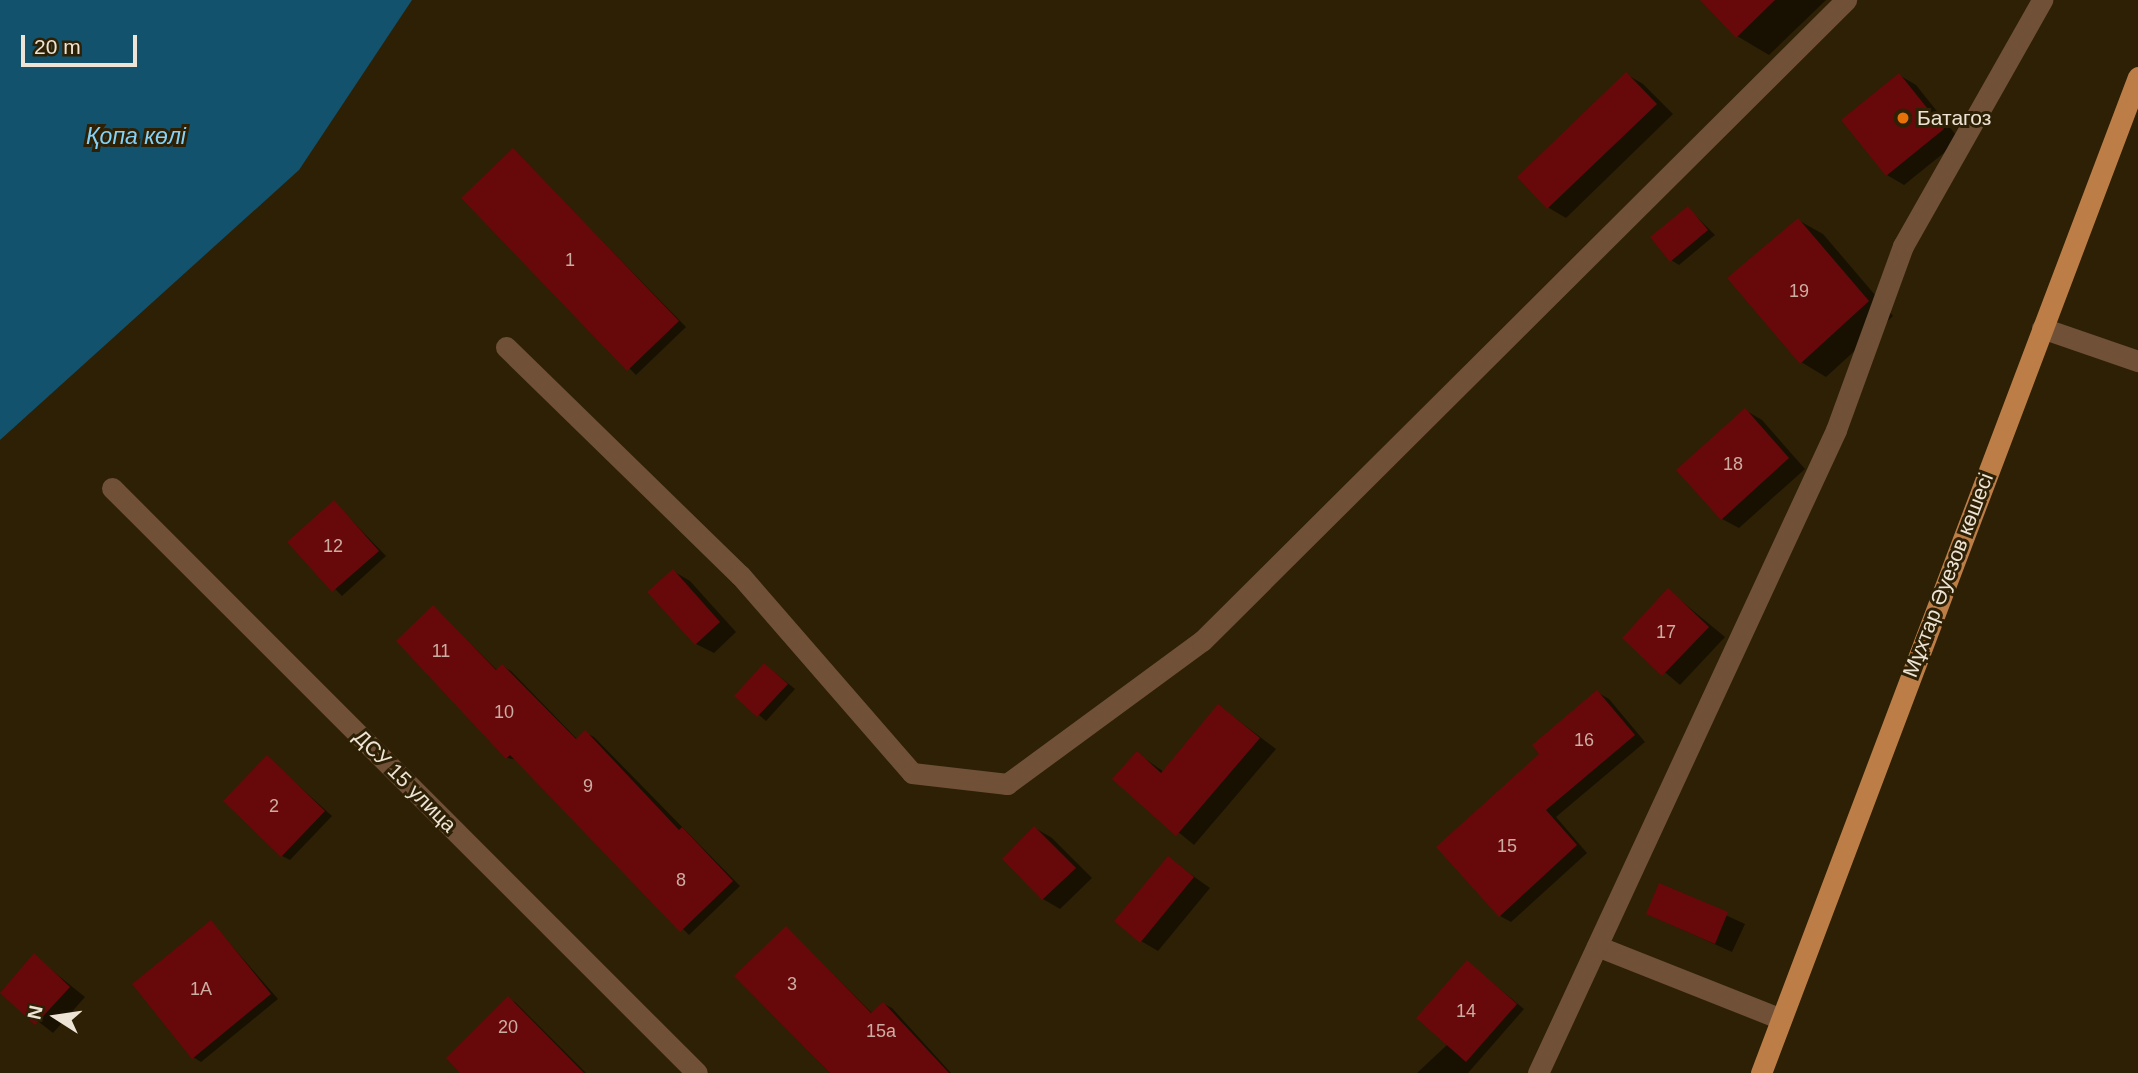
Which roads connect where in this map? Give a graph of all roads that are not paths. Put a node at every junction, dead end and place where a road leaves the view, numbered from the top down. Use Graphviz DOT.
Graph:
graph roads {
  1 [pos="1846,0"];
  2 [pos="2042,0"];
  3 [pos="2138,77"];
  4 [pos="2042,328"];
  5 [pos="506,346"];
  6 [pos="2138,361"];
  7 [pos="112,488"];
  8 [pos="1597,946"];
  9 [pos="1780,1018"];
  10 [pos="697,1073"];
  11 [pos="1538,1073"];
  12 [pos="1761,1073"];
  1 -- 5 [label="lane"];
  2 -- 8 [label="lane"];
  3 -- 4 [label="main road, Мұхтар Әуезов көшесі"];
  4 -- 6 [label="lane"];
  4 -- 9 [label="main road, Мұхтар Әуезов көшесі"];
  7 -- 10 [label="lane, ДСУ 15 улица"];
  8 -- 9 [label="lane"];
  8 -- 11 [label="lane"];
  9 -- 12 [label="main road, Мұхтар Әуезов көшесі"];
}
